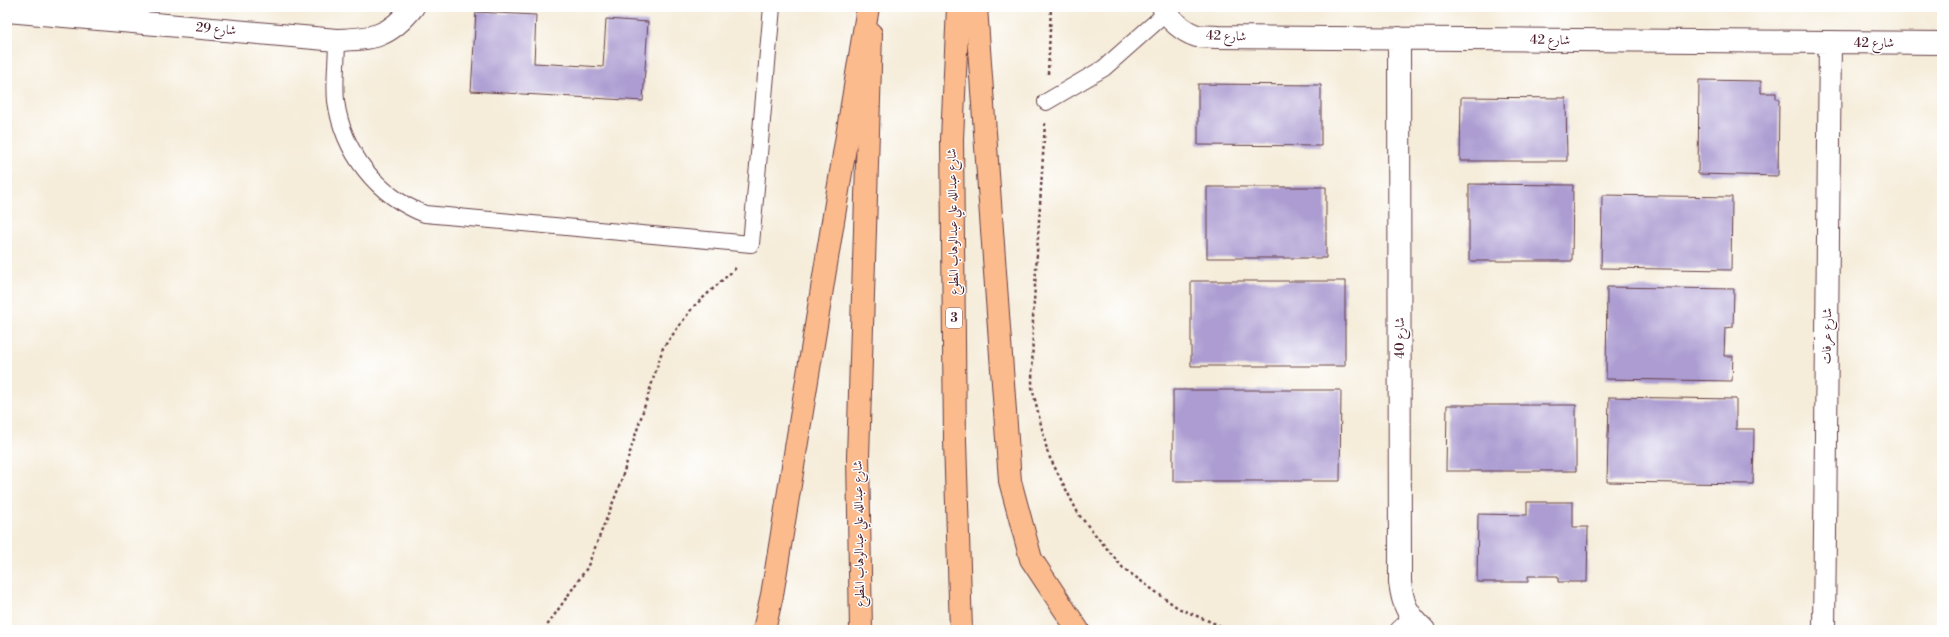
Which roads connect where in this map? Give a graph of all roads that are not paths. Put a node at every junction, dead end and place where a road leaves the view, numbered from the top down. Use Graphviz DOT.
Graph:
graph roads {
  1 [pos="413,7"];
  2 [pos="772,7"];
  3 [pos="868,7"];
  4 [pos="872,7"];
  5 [pos="958,7"];
  6 [pos="976,7"];
  7 [pos="1165,10"];
  8 [pos="7,11"];
  9 [pos="1399,38"];
  10 [pos="337,40"];
  11 [pos="1830,42"];
  12 [pos="1942,43"];
  13 [pos="1046,102"];
  14 [pos="1411,626"];
  15 [pos="764,630"];
  16 [pos="861,630"];
  17 [pos="961,630"];
  18 [pos="1078,630"];
  19 [pos="1824,630"];
  1 -- 10 [label="street, شارع 29"];
  2 -- 10 [label="lane"];
  3 -- 15 [label="main road"];
  4 -- 16 [label="main road, شارع عبدالله علي عبدالوهاب المطوع"];
  5 -- 17 [label="main road, شارع عبدالله علي عبدالوهاب المطوع / 3"];
  6 -- 18 [label="main road"];
  7 -- 9 [label="street, شارع 42"];
  7 -- 13 [label="lane"];
  8 -- 10 [label="street, شارع 29"];
  9 -- 11 [label="street, شارع 42"];
  9 -- 14 [label="street, شارع 40"];
  11 -- 12 [label="street, شارع 42"];
  11 -- 19 [label="street, شارع عرفات"];
}
